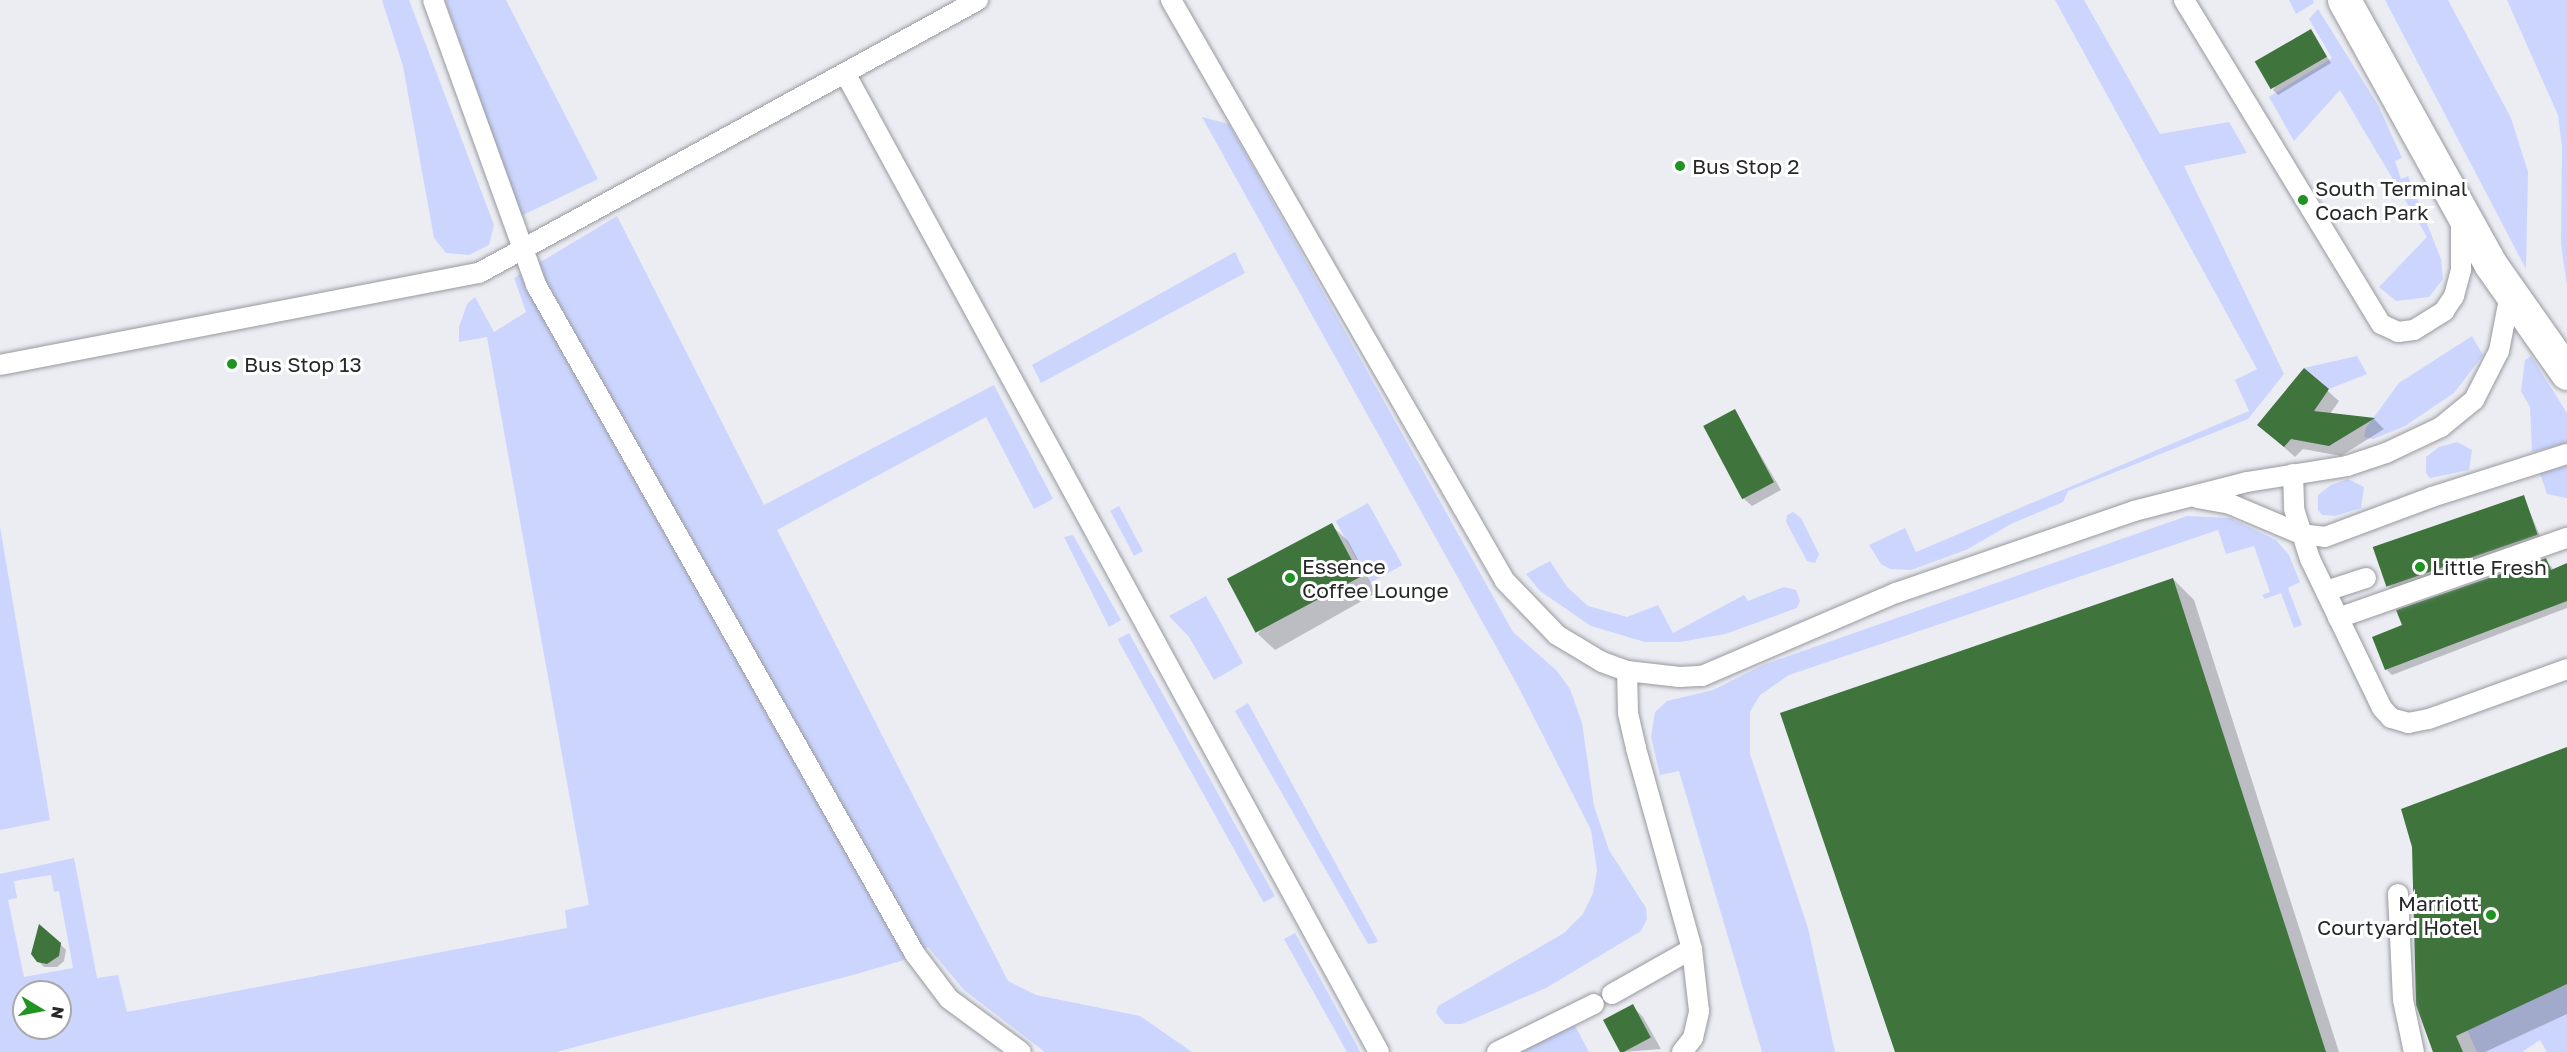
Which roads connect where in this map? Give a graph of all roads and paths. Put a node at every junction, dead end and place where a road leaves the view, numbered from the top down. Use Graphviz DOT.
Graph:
graph roads {
  1 [pos="433,0"];
  2 [pos="978,0"];
  3 [pos="1171,0"];
  4 [pos="2184,0"];
  5 [pos="2344,0"];
  6 [pos="845,74"];
  7 [pos="2459,206"];
  8 [pos="522,252"];
  9 [pos="2510,294"];
  10 [pos="0,365"];
  11 [pos="2567,373"];
  12 [pos="2567,454"];
  13 [pos="2293,474"];
  14 [pos="2188,497"];
  15 [pos="2301,534"];
  16 [pos="2567,538"];
  17 [pos="2367,578"];
  18 [pos="2326,591"];
  19 [pos="2338,618"];
  20 [pos="2567,669"];
  21 [pos="1627,671"];
  22 [pos="2398,894"];
  23 [pos="1692,949"];
  24 [pos="1612,994"];
  25 [pos="1594,1004"];
  26 [pos="1021,1052"];
  27 [pos="1379,1052"];
  28 [pos="1497,1052"];
  29 [pos="1682,1052"];
  30 [pos="2414,1052"];
  1 -- 8 [label="lane"];
  2 -- 6 [label="lane"];
  3 -- 21 [label="lane"];
  4 -- 7 [label="lane"];
  5 -- 7 [label="street"];
  6 -- 8 [label="lane"];
  6 -- 27 [label="lane"];
  7 -- 9 [label="street"];
  8 -- 10 [label="lane"];
  8 -- 26 [label="lane"];
  9 -- 11 [label="street"];
  9 -- 13 [label="lane"];
  12 -- 15 [label="lane"];
  13 -- 14 [label="lane"];
  13 -- 15 [label="lane"];
  14 -- 15 [label="lane"];
  14 -- 21 [label="lane"];
  15 -- 18 [label="lane"];
  16 -- 19 [label="lane"];
  17 -- 18 [label="lane"];
  18 -- 19 [label="lane"];
  19 -- 20 [label="lane"];
  21 -- 23 [label="lane"];
  22 -- 30 [label="lane"];
  23 -- 24 [label="lane"];
  23 -- 29 [label="lane"];
  25 -- 28 [label="lane"];
}
